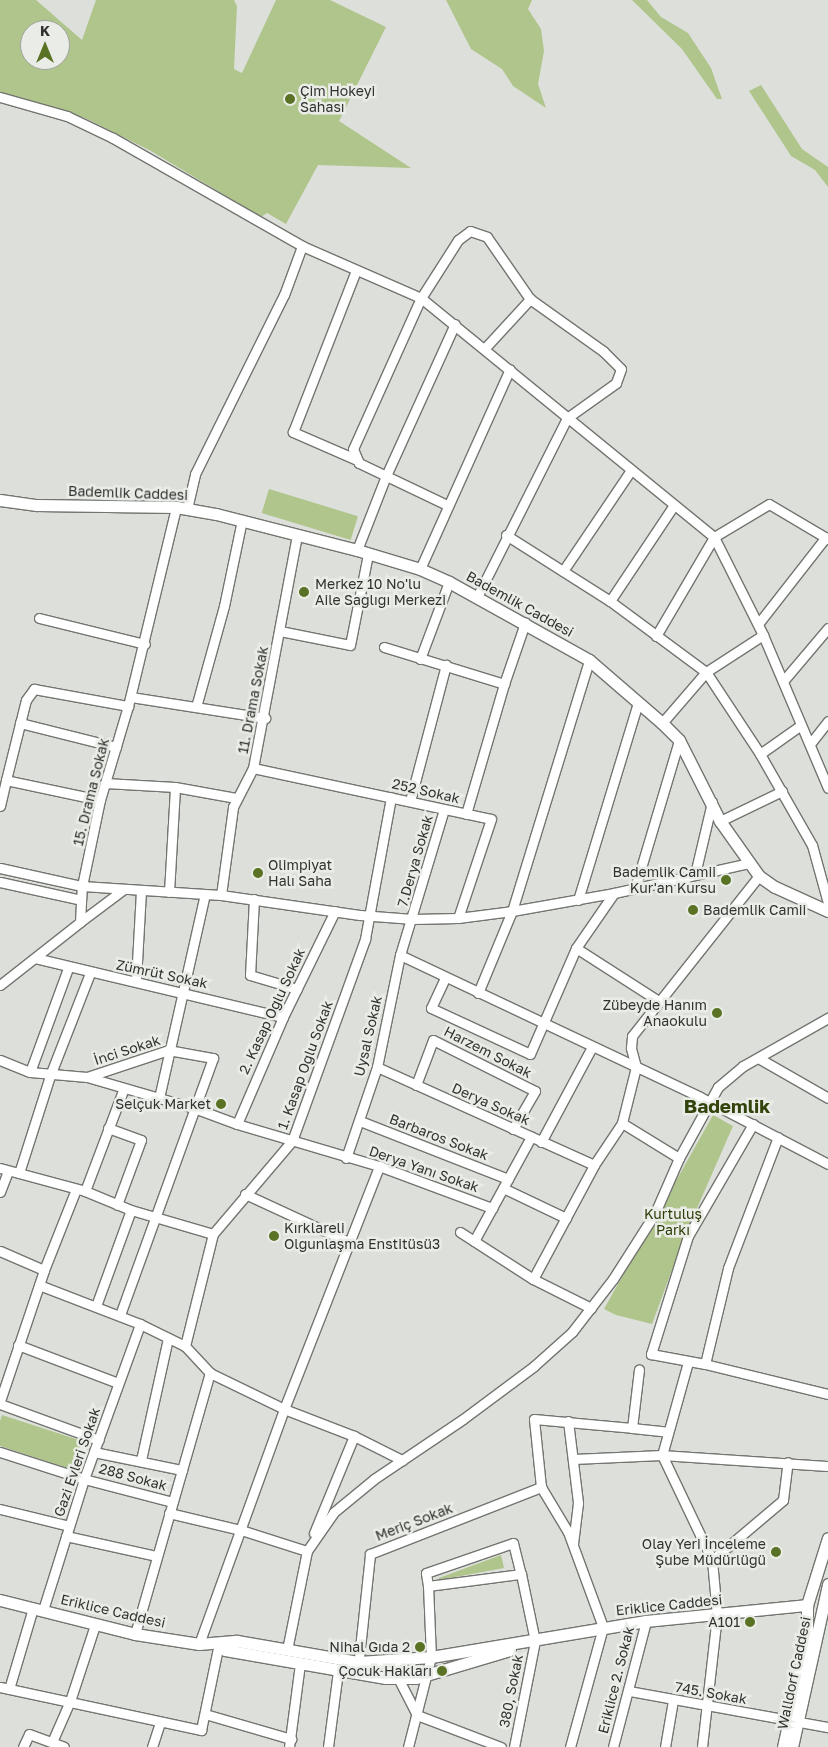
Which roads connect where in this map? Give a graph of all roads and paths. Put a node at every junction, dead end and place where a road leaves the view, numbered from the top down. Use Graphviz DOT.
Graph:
graph roads {
  1 [pos="0,97"];
  2 [pos="302,246"];
  3 [pos="356,270"];
  4 [pos="421,298"];
  5 [pos="530,299"];
  6 [pos="455,324"];
  7 [pos="485,348"];
  8 [pos="510,369"];
  9 [pos="567,418"];
  10 [pos="355,459"];
  11 [pos="631,470"];
  12 [pos="385,478"];
  13 [pos="0,500"];
  14 [pos="447,505"];
  15 [pos="674,505"];
  16 [pos="182,508"];
  17 [pos="242,520"];
  18 [pos="297,535"];
  19 [pos="506,535"];
  20 [pos="714,537"];
  21 [pos="827,538"];
  22 [pos="357,550"];
  23 [pos="368,554"];
  24 [pos="420,569"];
  25 [pos="563,571"];
  26 [pos="449,582"];
  27 [pos="477,597"];
  28 [pos="610,601"];
  29 [pos="39,618"];
  30 [pos="525,623"];
  31 [pos="758,624"];
  32 [pos="828,628"];
  33 [pos="280,631"];
  34 [pos="763,635"];
  35 [pos="656,636"];
  36 [pos="145,644"];
  37 [pos="384,647"];
  38 [pos="420,659"];
  39 [pos="588,660"];
  40 [pos="446,665"];
  41 [pos="706,672"];
  42 [pos="784,680"];
  43 [pos="504,684"];
  44 [pos="130,701"];
  45 [pos="638,702"];
  46 [pos="196,707"];
  47 [pos="265,718"];
  48 [pos="828,721"];
  49 [pos="20,723"];
  50 [pos="662,723"];
  51 [pos="801,725"];
  52 [pos="679,740"];
  53 [pos="810,744"];
  54 [pos="116,747"];
  55 [pos="760,754"];
  56 [pos="253,768"];
  57 [pos="826,778"];
  58 [pos="6,780"];
  59 [pos="105,783"];
  60 [pos="175,787"];
  61 [pos="828,788"];
  62 [pos="782,791"];
  63 [pos="391,797"];
  64 [pos="236,798"];
  65 [pos="100,800"];
  66 [pos="410,801"];
  67 [pos="712,802"];
  68 [pos="0,806"];
  69 [pos="444,810"];
  70 [pos="466,814"];
  71 [pos="720,821"];
  72 [pos="749,863"];
  73 [pos="0,868"];
  74 [pos="695,874"];
  75 [pos="759,876"];
  76 [pos="0,882"];
  77 [pos="82,886"];
  78 [pos="635,888"];
  79 [pos="124,889"];
  80 [pos="142,890"];
  81 [pos="169,892"];
  82 [pos="614,893"];
  83 [pos="205,894"];
  84 [pos="221,895"];
  85 [pos="254,899"];
  86 [pos="81,900"];
  87 [pos="578,900"];
  88 [pos="828,903"];
  89 [pos="336,911"];
  90 [pos="512,911"];
  91 [pos="828,911"];
  92 [pos="369,916"];
  93 [pos="458,918"];
  94 [pos="413,919"];
  95 [pos="80,922"];
  96 [pos="576,948"];
  97 [pos="400,955"];
  98 [pos="35,958"];
  99 [pos="68,968"];
  100 [pos="90,973"];
  101 [pos="445,978"];
  102 [pos="136,980"];
  103 [pos="0,985"];
  104 [pos="297,989"];
  105 [pos="183,992"];
  106 [pos="478,993"];
  107 [pos="660,1002"];
  108 [pos="283,1017"];
  109 [pos="828,1018"];
  110 [pos="544,1024"];
  111 [pos="592,1047"];
  112 [pos="168,1050"];
  113 [pos="760,1059"];
  114 [pos="0,1060"];
  115 [pos="376,1067"];
  116 [pos="636,1067"];
  117 [pos="30,1072"];
  118 [pos="51,1073"];
  119 [pos="87,1077"];
  120 [pos="416,1085"];
  121 [pos="124,1088"];
  122 [pos="159,1098"];
  123 [pos="828,1098"];
  124 [pos="708,1101"];
  125 [pos="194,1108"];
  126 [pos="360,1121"];
  127 [pos="622,1123"];
  128 [pos="237,1124"];
  129 [pos="753,1124"];
  130 [pos="108,1128"];
  131 [pos="513,1129"];
  132 [pos="531,1137"];
  133 [pos="778,1137"];
  134 [pos="292,1141"];
  135 [pos="541,1142"];
  136 [pos="346,1158"];
  137 [pos="679,1158"];
  138 [pos="828,1164"];
  139 [pos="379,1166"];
  140 [pos="594,1166"];
  141 [pos="4,1169"];
  142 [pos="19,1173"];
  143 [pos="508,1179"];
  144 [pos="503,1188"];
  145 [pos="81,1190"];
  146 [pos="0,1192"];
  147 [pos="246,1194"];
  148 [pos="117,1205"];
  149 [pos="492,1208"];
  150 [pos="131,1210"];
  151 [pos="154,1217"];
  152 [pos="566,1218"];
  153 [pos="460,1232"];
  154 [pos="213,1234"];
  155 [pos="474,1241"];
  156 [pos="349,1242"];
  157 [pos="0,1251"];
  158 [pos="44,1270"];
  159 [pos="532,1279"];
  160 [pos="39,1286"];
  161 [pos="96,1306"];
  162 [pos="591,1308"];
  163 [pos="120,1316"];
  164 [pos="140,1324"];
  165 [pos="168,1338"];
  166 [pos="18,1345"];
  167 [pos="185,1346"];
  168 [pos="688,1362"];
  169 [pos="705,1364"];
  170 [pos="639,1369"];
  171 [pos="210,1373"];
  172 [pos="118,1383"];
  173 [pos="828,1394"];
  174 [pos="0,1402"];
  175 [pos="284,1410"];
  176 [pos="568,1420"];
  177 [pos="632,1428"];
  178 [pos="668,1432"];
  179 [pos="354,1436"];
  180 [pos="99,1440"];
  181 [pos="0,1452"];
  182 [pos="94,1452"];
  183 [pos="662,1455"];
  184 [pos="573,1459"];
  185 [pos="141,1460"];
  186 [pos="402,1460"];
  187 [pos="788,1462"];
  188 [pos="828,1466"];
  189 [pos="182,1470"];
  190 [pos="84,1479"];
  191 [pos="541,1487"];
  192 [pos="172,1502"];
  193 [pos="0,1509"];
  194 [pos="169,1513"];
  195 [pos="69,1526"];
  196 [pos="241,1530"];
  197 [pos="66,1536"];
  198 [pos="828,1538"];
  199 [pos="310,1542"];
  200 [pos="573,1546"];
  201 [pos="307,1551"];
  202 [pos="156,1556"];
  203 [pos="712,1560"];
  204 [pos="520,1574"];
  205 [pos="828,1584"];
  206 [pos="428,1586"];
  207 [pos="0,1600"];
  208 [pos="808,1601"];
  209 [pos="825,1604"];
  210 [pos="38,1609"];
  211 [pos="717,1615"];
  212 [pos="646,1621"];
  213 [pos="95,1625"];
  214 [pos="603,1627"];
  215 [pos="135,1634"];
  216 [pos="535,1641"];
  217 [pos="219,1643"];
  218 [pos="199,1644"];
  219 [pos="287,1650"];
  220 [pos="431,1657"];
  221 [pos="359,1662"];
  222 [pos="394,1662"];
  223 [pos="300,1664"];
  224 [pos="338,1671"];
  225 [pos="358,1674"];
  226 [pos="427,1675"];
  227 [pos="398,1678"];
  228 [pos="4,1688"];
  229 [pos="628,1691"];
  230 [pos="673,1700"];
  231 [pos="70,1701"];
  232 [pos="708,1707"];
  233 [pos="205,1714"];
  234 [pos="417,1715"];
  235 [pos="794,1721"];
  236 [pos="160,1722"];
  237 [pos="828,1727"];
  238 [pos="52,1742"];
  239 [pos="290,1743"];
  240 [pos="23,1747"];
  241 [pos="64,1747"];
  242 [pos="152,1747"];
  243 [pos="328,1747"];
  244 [pos="408,1747"];
  245 [pos="501,1747"];
  246 [pos="514,1747"];
  247 [pos="570,1747"];
  248 [pos="613,1747"];
  249 [pos="665,1747"];
  250 [pos="702,1747"];
  251 [pos="782,1747"];
  252 [pos="792,1747"];
  1 -- 2 [label="street"];
  2 -- 3 [label="street"];
  2 -- 16 [label="street, 15. Drama Sokak"];
  3 -- 4 [label="street"];
  3 -- 10 [label="street"];
  4 -- 5 [label="street"];
  4 -- 6 [label="street"];
  4 -- 10 [label="street"];
  5 -- 7 [label="street"];
  5 -- 9 [label="street"];
  6 -- 7 [label="street"];
  6 -- 12 [label="street"];
  7 -- 8 [label="street"];
  8 -- 9 [label="street"];
  8 -- 14 [label="street"];
  9 -- 11 [label="street"];
  9 -- 19 [label="street"];
  10 -- 12 [label="street"];
  11 -- 15 [label="street"];
  11 -- 25 [label="street"];
  12 -- 14 [label="street"];
  12 -- 22 [label="street"];
  13 -- 16 [label="street, Bademlik Caddesi"];
  14 -- 24 [label="street"];
  15 -- 20 [label="street"];
  15 -- 28 [label="street"];
  16 -- 17 [label="street, Bademlik Caddesi"];
  16 -- 36 [label="street, 15. Drama Sokak"];
  17 -- 18 [label="street, Bademlik Caddesi"];
  17 -- 46 [label="street"];
  18 -- 22 [label="street, Bademlik Caddesi"];
  18 -- 33 [label="street, 11. Drama Sokak"];
  19 -- 25 [label="street"];
  19 -- 27 [label="street"];
  20 -- 21 [label="street"];
  20 -- 31 [label="street"];
  20 -- 35 [label="street"];
  21 -- 31 [label="street"];
  22 -- 23 [label="street, Bademlik Caddesi"];
  23 -- 24 [label="street, Bademlik Caddesi"];
  23 -- 33 [label="street"];
  24 -- 26 [label="street, Bademlik Caddesi"];
  25 -- 28 [label="street"];
  26 -- 27 [label="street, Bademlik Caddesi"];
  26 -- 38 [label="street"];
  27 -- 30 [label="street, Bademlik Caddesi"];
  28 -- 35 [label="street"];
  29 -- 36 [label="street"];
  30 -- 39 [label="street, Bademlik Caddesi"];
  30 -- 43 [label="street"];
  31 -- 34 [label="street"];
  32 -- 42 [label="street"];
  33 -- 47 [label="street, 11. Drama Sokak"];
  34 -- 41 [label="street"];
  34 -- 42 [label="street"];
  35 -- 41 [label="street"];
  36 -- 44 [label="street, 15. Drama Sokak"];
  37 -- 38 [label="street"];
  38 -- 40 [label="street"];
  39 -- 45 [label="street, Bademlik Caddesi"];
  39 -- 90 [label="street"];
  40 -- 43 [label="street"];
  40 -- 66 [label="street"];
  41 -- 50 [label="street"];
  41 -- 55 [label="street"];
  42 -- 51 [label="street"];
  43 -- 70 [label="street"];
  44 -- 46 [label="street"];
  44 -- 49 [label="street"];
  44 -- 54 [label="street, 15. Drama Sokak"];
  45 -- 50 [label="street, Bademlik Caddesi"];
  45 -- 87 [label="street"];
  46 -- 47 [label="street"];
  47 -- 56 [label="street, 11. Drama Sokak"];
  48 -- 53 [label="street"];
  49 -- 54 [label="street"];
  49 -- 58 [label="street"];
  50 -- 52 [label="street, Bademlik Caddesi"];
  51 -- 53 [label="street"];
  51 -- 55 [label="street"];
  52 -- 67 [label="street, Bademlik Caddesi"];
  52 -- 78 [label="street"];
  53 -- 57 [label="street"];
  54 -- 59 [label="street, 15. Drama Sokak"];
  55 -- 62 [label="street"];
  56 -- 63 [label="street, 252 Sokak"];
  56 -- 64 [label="street, 11. Drama Sokak"];
  57 -- 61 [label="street"];
  58 -- 65 [label="street"];
  58 -- 68 [label="street"];
  59 -- 60 [label="street"];
  59 -- 65 [label="street, 15. Drama Sokak"];
  60 -- 64 [label="street"];
  60 -- 81 [label="street"];
  62 -- 71 [label="street"];
  62 -- 88 [label="street"];
  63 -- 66 [label="street, 252 Sokak"];
  63 -- 92 [label="street, 1. Kasap Oğlu Sokak"];
  64 -- 84 [label="street, 11. Drama Sokak"];
  65 -- 77 [label="street, 15. Drama Sokak"];
  66 -- 69 [label="street, 252 Sokak"];
  67 -- 71 [label="street, Bademlik Caddesi"];
  67 -- 74 [label="street"];
  69 -- 70 [label="street, 252 Sokak"];
  69 -- 94 [label="street, 7.Derya Sokak"];
  70 -- 93 [label="street, 252 Sokak"];
  71 -- 72 [label="street, Bademlik Caddesi"];
  72 -- 74 [label="street"];
  72 -- 75 [label="street, Bademlik Caddesi"];
  73 -- 77 [label="street"];
  74 -- 78 [label="street"];
  75 -- 91 [label="street, Bademlik Caddesi"];
  75 -- 107 [label="street"];
  76 -- 86 [label="street"];
  77 -- 79 [label="street"];
  77 -- 86 [label="street, 15. Drama Sokak"];
  78 -- 82 [label="street"];
  79 -- 80 [label="street"];
  79 -- 95 [label="street"];
  80 -- 81 [label="street"];
  80 -- 102 [label="street"];
  81 -- 83 [label="street"];
  82 -- 87 [label="street"];
  82 -- 96 [label="street"];
  83 -- 84 [label="street"];
  83 -- 105 [label="street"];
  84 -- 85 [label="street"];
  85 -- 89 [label="street"];
  85 -- 104 [label="street"];
  86 -- 95 [label="street, 15. Drama Sokak"];
  87 -- 90 [label="street"];
  89 -- 92 [label="street"];
  89 -- 104 [label="street, 2. Kasap Oğlu Sokak"];
  90 -- 93 [label="street"];
  90 -- 106 [label="street"];
  92 -- 94 [label="street"];
  92 -- 134 [label="street, 1. Kasap Oğlu Sokak"];
  93 -- 94 [label="street"];
  94 -- 97 [label="street, Uysal Sokak"];
  95 -- 98 [label="street"];
  96 -- 107 [label="street"];
  96 -- 110 [label="street"];
  97 -- 101 [label="street"];
  97 -- 115 [label="street, Uysal Sokak"];
  98 -- 99 [label="street, Zümrüt Sokak"];
  98 -- 103 [label="street"];
  99 -- 100 [label="street, Zümrüt Sokak"];
  99 -- 117 [label="street"];
  100 -- 102 [label="street, Zümrüt Sokak"];
  100 -- 118 [label="street"];
  101 -- 106 [label="street"];
  101 -- 110 [label="street"];
  102 -- 105 [label="street, Zümrüt Sokak"];
  104 -- 108 [label="street, 2. Kasap Oğlu Sokak"];
  105 -- 108 [label="street, Zümrüt Sokak"];
  105 -- 112 [label="street"];
  106 -- 110 [label="street"];
  107 -- 116 [label="street"];
  108 -- 128 [label="street, 2. Kasap Oğlu Sokak"];
  109 -- 113 [label="street"];
  110 -- 111 [label="street"];
  111 -- 116 [label="street"];
  111 -- 135 [label="street"];
  112 -- 119 [label="street, İnci Sokak"];
  112 -- 122 [label="street"];
  112 -- 125 [label="street, İnci Sokak"];
  113 -- 123 [label="street"];
  113 -- 124 [label="street"];
  114 -- 117 [label="street"];
  115 -- 120 [label="street, Derya Sokak"];
  115 -- 126 [label="street, Uysal Sokak"];
  116 -- 124 [label="street"];
  116 -- 127 [label="street"];
  117 -- 118 [label="street"];
  118 -- 119 [label="street"];
  118 -- 142 [label="street"];
  119 -- 121 [label="street, Derya Yanı Sokak"];
  120 -- 131 [label="street, Derya Sokak"];
  120 -- 131 [label="street, Harzem Sokak"];
  121 -- 122 [label="street, Derya Yanı Sokak"];
  121 -- 130 [label="street"];
  122 -- 125 [label="street, Derya Yanı Sokak"];
  124 -- 129 [label="street"];
  124 -- 137 [label="street"];
  125 -- 128 [label="street, Derya Yanı Sokak"];
  125 -- 151 [label="street"];
  126 -- 136 [label="street, Uysal Sokak"];
  126 -- 143 [label="street, Barbaros Sokak"];
  127 -- 137 [label="street"];
  127 -- 140 [label="street"];
  128 -- 134 [label="street, Derya Yanı Sokak"];
  129 -- 133 [label="street"];
  129 -- 168 [label="street"];
  130 -- 145 [label="street"];
  130 -- 148 [label="street"];
  131 -- 132 [label="street, Derya Sokak"];
  132 -- 135 [label="street, Derya Sokak"];
  132 -- 143 [label="street"];
  133 -- 138 [label="street"];
  133 -- 169 [label="street"];
  134 -- 136 [label="street, Derya Yanı Sokak"];
  134 -- 147 [label="street, 1. Kasap Oğlu Sokak"];
  135 -- 140 [label="street, Derya Sokak"];
  136 -- 139 [label="street, Derya Yanı Sokak"];
  137 -- 162 [label="street"];
  139 -- 149 [label="street, Derya Yanı Sokak"];
  139 -- 156 [label="street"];
  140 -- 152 [label="street"];
  141 -- 142 [label="street"];
  141 -- 146 [label="street"];
  142 -- 145 [label="street"];
  143 -- 144 [label="street"];
  144 -- 149 [label="street"];
  144 -- 152 [label="street"];
  145 -- 148 [label="street"];
  145 -- 158 [label="street"];
  147 -- 154 [label="street, 1. Kasap Oğlu Sokak"];
  147 -- 156 [label="street"];
  148 -- 150 [label="street"];
  149 -- 155 [label="street"];
  150 -- 151 [label="street"];
  150 -- 161 [label="street"];
  151 -- 154 [label="street"];
  151 -- 163 [label="street"];
  152 -- 159 [label="street"];
  153 -- 155 [label="street"];
  154 -- 167 [label="street"];
  155 -- 159 [label="street"];
  156 -- 175 [label="street"];
  157 -- 158 [label="street"];
  158 -- 160 [label="street"];
  159 -- 162 [label="street"];
  160 -- 161 [label="street"];
  160 -- 166 [label="street"];
  161 -- 163 [label="street"];
  162 -- 186 [label="street"];
  163 -- 164 [label="street"];
  164 -- 165 [label="street"];
  164 -- 172 [label="street, Gazi Evleri Sokak"];
  165 -- 167 [label="street"];
  165 -- 185 [label="street"];
  166 -- 172 [label="street"];
  166 -- 174 [label="street"];
  167 -- 171 [label="street"];
  168 -- 169 [label="street"];
  168 -- 178 [label="street"];
  169 -- 173 [label="street"];
  170 -- 177 [label="street"];
  171 -- 175 [label="street"];
  171 -- 189 [label="street"];
  172 -- 180 [label="street, Gazi Evleri Sokak"];
  174 -- 180 [label="street"];
  175 -- 179 [label="street"];
  175 -- 196 [label="street"];
  176 -- 177 [label="street"];
  176 -- 184 [label="street"];
  176 -- 191 [label="street"];
  177 -- 178 [label="street"];
  178 -- 183 [label="street"];
  179 -- 186 [label="street"];
  179 -- 199 [label="street"];
  180 -- 182 [label="street, Gazi Evleri Sokak"];
  181 -- 190 [label="street, 288 Sokak"];
  182 -- 185 [label="street"];
  182 -- 190 [label="street, Gazi Evleri Sokak"];
  183 -- 184 [label="street"];
  183 -- 187 [label="street"];
  183 -- 203 [label="street"];
  184 -- 200 [label="street"];
  185 -- 189 [label="street"];
  186 -- 199 [label="street"];
  187 -- 188 [label="street"];
  187 -- 203 [label="street"];
  189 -- 192 [label="street"];
  190 -- 192 [label="street, 288 Sokak"];
  190 -- 195 [label="street, Gazi Evleri Sokak"];
  191 -- 200 [label="street"];
  191 -- 221 [label="street, Meriç Sokak"];
  192 -- 194 [label="street"];
  193 -- 195 [label="street"];
  194 -- 196 [label="street"];
  194 -- 202 [label="street"];
  195 -- 197 [label="street, Gazi Evleri Sokak"];
  196 -- 201 [label="street"];
  196 -- 218 [label="street"];
  197 -- 202 [label="street"];
  197 -- 210 [label="street, Gazi Evleri Sokak"];
  198 -- 208 [label="street, Walldorf Caddesi"];
  199 -- 201 [label="street"];
  200 -- 214 [label="street"];
  201 -- 219 [label="street"];
  202 -- 215 [label="street"];
  203 -- 211 [label="street"];
  204 -- 206 [label="street"];
  204 -- 206 [label="street"];
  204 -- 216 [label="street"];
  205 -- 209 [label="street, Walldorf Caddesi"];
  206 -- 220 [label="street"];
  207 -- 210 [label="street, Eriklice Caddesi"];
  208 -- 209 [label="street, Eriklice Caddesi"];
  208 -- 211 [label="street, Eriklice Caddesi"];
  208 -- 235 [label="street, Walldorf Caddesi"];
  209 -- 235 [label="street, Walldorf Caddesi"];
  210 -- 213 [label="street, Eriklice Caddesi"];
  210 -- 228 [label="street, Gazi Evleri Sokak"];
  211 -- 212 [label="street, Eriklice Caddesi"];
  211 -- 232 [label="street"];
  212 -- 214 [label="street, Eriklice Caddesi"];
  212 -- 229 [label="street, Eriklice 2. Sokak"];
  213 -- 215 [label="street, Eriklice Caddesi"];
  213 -- 231 [label="street"];
  214 -- 216 [label="street, Eriklice Caddesi"];
  214 -- 247 [label="street"];
  215 -- 218 [label="street, Eriklice Caddesi"];
  216 -- 220 [label="street, Eriklice Caddesi"];
  216 -- 226 [label="street, Eriklice Caddesi"];
  216 -- 246 [label="street, 380, Sokak"];
  217 -- 218 [label="street, Eriklice Caddesi"];
  217 -- 219 [label="street, Eriklice Caddesi"];
  217 -- 223 [label="street, Eriklice Caddesi"];
  217 -- 233 [label="street"];
  219 -- 221 [label="street, Eriklice Caddesi"];
  220 -- 222 [label="street, Eriklice Caddesi"];
  220 -- 226 [label="street"];
  221 -- 222 [label="street, Eriklice Caddesi"];
  221 -- 225 [label="street"];
  222 -- 227 [label="street"];
  223 -- 224 [label="street, Eriklice Caddesi"];
  223 -- 239 [label="street"];
  224 -- 225 [label="street, Eriklice Caddesi"];
  224 -- 243 [label="street"];
  225 -- 227 [label="street, Eriklice Caddesi"];
  226 -- 227 [label="street, Eriklice Caddesi"];
  226 -- 234 [label="street"];
  227 -- 234 [label="street"];
  228 -- 231 [label="street"];
  229 -- 230 [label="street, 745. Sokak"];
  229 -- 248 [label="street, Eriklice 2. Sokak"];
  230 -- 232 [label="street, 745. Sokak"];
  230 -- 249 [label="street"];
  231 -- 236 [label="street"];
  231 -- 238 [label="street"];
  232 -- 235 [label="street, 745. Sokak"];
  232 -- 250 [label="street"];
  233 -- 236 [label="street"];
  233 -- 239 [label="street"];
  234 -- 244 [label="street"];
  234 -- 245 [label="street"];
  235 -- 237 [label="street, 745. Sokak"];
  235 -- 251 [label="street, Walldorf Caddesi"];
  235 -- 252 [label="street, Walldorf Caddesi"];
  236 -- 242 [label="street"];
  238 -- 240 [label="street"];
  238 -- 241 [label="street"];
}
